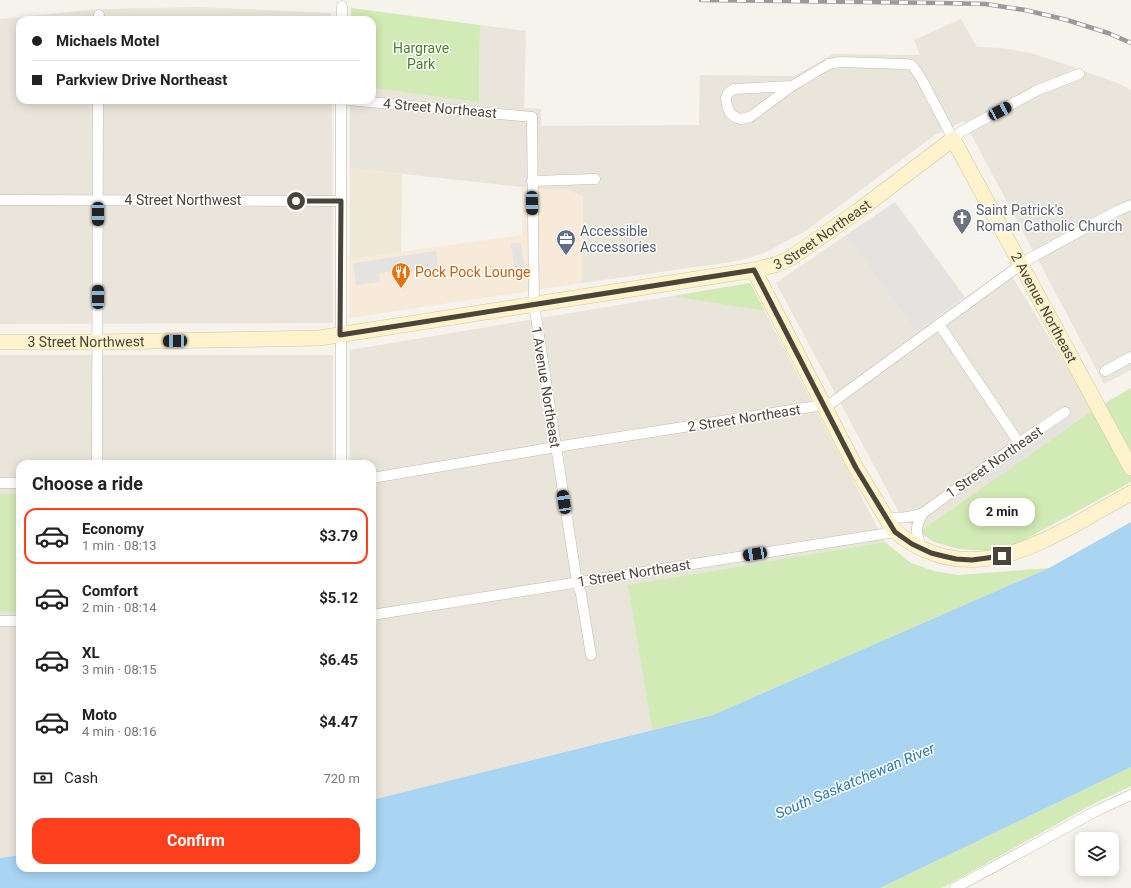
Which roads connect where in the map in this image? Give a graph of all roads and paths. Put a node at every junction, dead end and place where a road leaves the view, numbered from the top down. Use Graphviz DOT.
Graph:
graph roads {
  1 [pos="342,6"];
  2 [pos="342,16"];
  3 [pos="1079,74"];
  4 [pos="792,86"];
  5 [pos="376,103"];
  6 [pos="98,104"];
  7 [pos="341,104"];
  8 [pos="532,117"];
  9 [pos="953,139"];
  10 [pos="595,179"];
  11 [pos="532,181"];
  12 [pos="0,200"];
  13 [pos="98,200"];
  14 [pos="341,201"];
  15 [pos="1131,205"];
  16 [pos="1020,265"];
  17 [pos="754,270"];
  18 [pos="534,304"];
  19 [pos="939,324"];
  20 [pos="340,335"];
  21 [pos="0,342"];
  22 [pos="98,342"];
  23 [pos="1131,357"];
  24 [pos="1105,371"];
  25 [pos="824,406"];
  26 [pos="1065,412"];
  27 [pos="1019,444"];
  28 [pos="556,447"];
  29 [pos="97,460"];
  30 [pos="341,460"];
  31 [pos="1131,468"];
  32 [pos="376,477"];
  33 [pos="0,484"];
  34 [pos="16,484"];
  35 [pos="1131,493"];
  36 [pos="923,513"];
  37 [pos="886,517"];
  38 [pos="895,532"];
  39 [pos="922,549"];
  40 [pos="577,582"];
  41 [pos="376,614"];
  42 [pos="0,621"];
  43 [pos="16,621"];
  44 [pos="591,655"];
  45 [pos="1131,795"];
  46 [pos="955,888"];
  1 -- 2 [label="street"];
  3 -- 9 [label="street, 3 Street Northeast"];
  4 -- 4 [label="street"];
  4 -- 9 [label="street, 2 Avenue Northeast"];
  5 -- 8 [label="street, 4 Street Northeast"];
  6 -- 13 [label="street"];
  7 -- 14 [label="street"];
  8 -- 11 [label="street, 1 Avenue Northeast"];
  9 -- 16 [label="street, 2 Avenue Northeast"];
  9 -- 17 [label="street, 3 Street Northeast"];
  10 -- 11 [label="street"];
  11 -- 18 [label="street, 1 Avenue Northeast"];
  12 -- 13 [label="street, 4 Street Northwest"];
  13 -- 14 [label="street, 4 Street Northwest"];
  13 -- 22 [label="street"];
  14 -- 20 [label="street"];
  15 -- 16 [label="street, 2 Street Northeast"];
  16 -- 19 [label="street, 2 Street Northeast"];
  16 -- 31 [label="street, 2 Avenue Northeast"];
  17 -- 18 [label="street, 3 Street Northeast"];
  17 -- 25 [label="street"];
  18 -- 20 [label="street, 3 Street Northeast"];
  18 -- 28 [label="street, 1 Avenue Northeast"];
  19 -- 25 [label="street, 2 Street Northeast"];
  19 -- 27 [label="street"];
  20 -- 22 [label="street, 3 Street Northwest"];
  20 -- 30 [label="street"];
  21 -- 22 [label="street, 3 Street Northwest"];
  22 -- 29 [label="street"];
  23 -- 24 [label="street"];
  25 -- 28 [label="street, 2 Street Northeast"];
  25 -- 37 [label="street"];
  26 -- 27 [label="street, 1 Street Northeast"];
  27 -- 36 [label="street, 1 Street Northeast"];
  28 -- 32 [label="street, 2 Street Northeast"];
  28 -- 40 [label="street, 1 Avenue Northeast"];
  33 -- 34 [label="street"];
  35 -- 39 [label="street"];
  36 -- 37 [label="street, 1 Street Northeast"];
  36 -- 39 [label="street"];
  37 -- 38 [label="street"];
  38 -- 39 [label="street"];
  38 -- 40 [label="street, 1 Street Northeast"];
  40 -- 41 [label="street, 1 Street Northeast"];
  40 -- 44 [label="street, 1 Avenue Northeast"];
  42 -- 43 [label="street"];
  45 -- 46 [label="street"];
}
